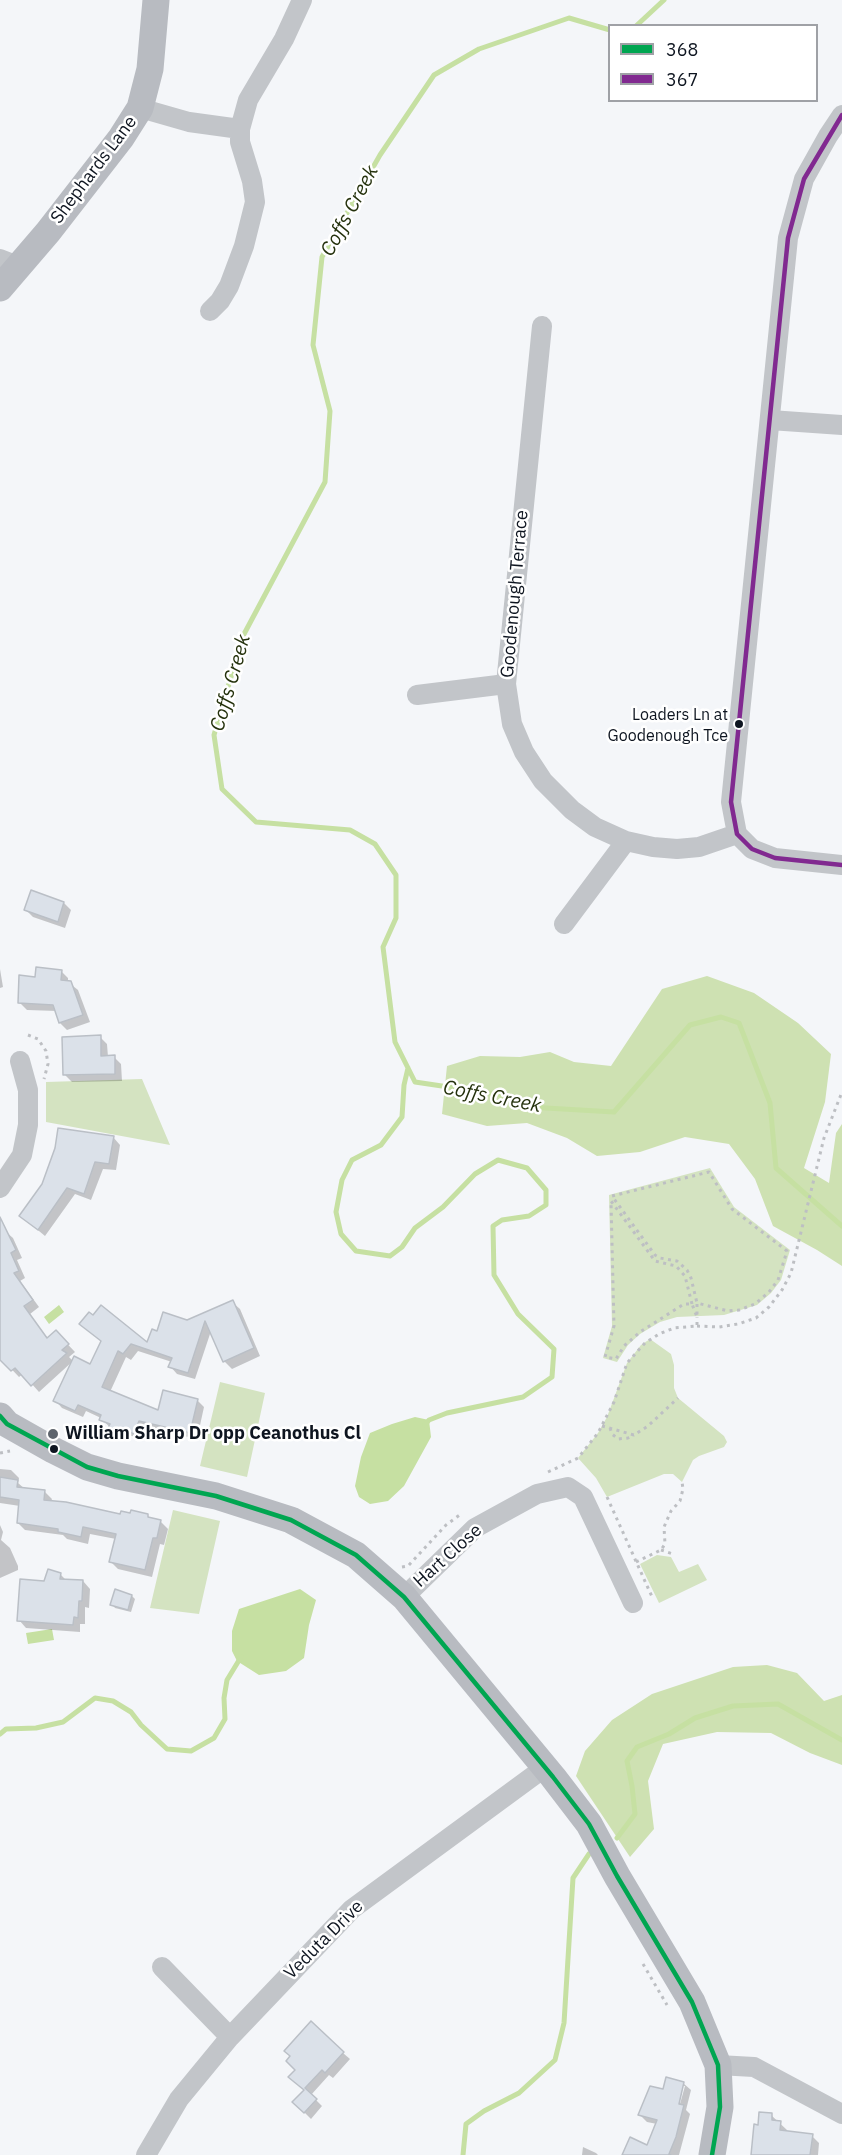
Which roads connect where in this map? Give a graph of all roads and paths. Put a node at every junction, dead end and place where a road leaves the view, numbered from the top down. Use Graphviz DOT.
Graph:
graph roads {
  1 [pos="156,0"];
  2 [pos="302,0"];
  3 [pos="140,108"];
  4 [pos="842,115"];
  5 [pos="240,129"];
  6 [pos="9,263"];
  7 [pos="0,288"];
  8 [pos="210,311"];
  9 [pos="542,326"];
  10 [pos="770,420"];
  11 [pos="842,425"];
  12 [pos="506,684"];
  13 [pos="417,695"];
  14 [pos="737,834"];
  15 [pos="626,841"];
  16 [pos="842,865"];
  17 [pos="564,924"];
  18 [pos="20,1061"];
  19 [pos="842,1092"];
  20 [pos="0,1188"];
  21 [pos="694,1303"];
  22 [pos="697,1326"];
  23 [pos="678,1398"];
  24 [pos="2,1424"];
  25 [pos="602,1426"];
  26 [pos="610,1428"];
  27 [pos="634,1435"];
  28 [pos="547,1473"];
  29 [pos="682,1482"];
  30 [pos="607,1497"];
  31 [pos="463,1513"];
  32 [pos="661,1550"];
  33 [pos="673,1554"];
  34 [pos="636,1562"];
  35 [pos="399,1569"];
  36 [pos="404,1598"];
  37 [pos="653,1599"];
  38 [pos="633,1603"];
  39 [pos="544,1768"];
  40 [pos="640,1959"];
  41 [pos="162,1967"];
  42 [pos="668,2006"];
  43 [pos="230,2037"];
  44 [pos="718,2066"];
  45 [pos="842,2114"];
  46 [pos="146,2155"];
  47 [pos="712,2155"];
  1 -- 3 [label="street, Shephards Lane"];
  2 -- 5 [label="street"];
  3 -- 5 [label="street"];
  3 -- 6 [label="street, Shephards Lane"];
  4 -- 10 [label="street"];
  5 -- 8 [label="street"];
  6 -- 7 [label="street, Shephards Lane"];
  9 -- 12 [label="street, Goodenough Terrace"];
  10 -- 11 [label="street"];
  10 -- 14 [label="street"];
  12 -- 13 [label="street"];
  12 -- 15 [label="street, Goodenough Terrace"];
  14 -- 15 [label="street, Goodenough Terrace"];
  14 -- 16 [label="street"];
  15 -- 17 [label="street"];
  18 -- 20 [label="street"];
  19 -- 22 [label="path"];
  21 -- 21 [label="path"];
  21 -- 21 [label="path"];
  21 -- 22 [label="path"];
  22 -- 25 [label="path"];
  23 -- 27 [label="path"];
  24 -- 36 [label="street"];
  25 -- 26 [label="path"];
  25 -- 28 [label="path"];
  26 -- 27 [label="path"];
  26 -- 27 [label="path"];
  29 -- 32 [label="path"];
  30 -- 34 [label="path"];
  31 -- 35 [label="path"];
  32 -- 33 [label="path"];
  32 -- 34 [label="path"];
  34 -- 37 [label="path"];
  36 -- 38 [label="street, Hart Close"];
  36 -- 39 [label="street"];
  39 -- 43 [label="street, Veduta Drive"];
  39 -- 44 [label="street"];
  40 -- 42 [label="path"];
  41 -- 43 [label="street"];
  43 -- 46 [label="street, Veduta Drive"];
  44 -- 45 [label="street"];
  44 -- 47 [label="street"];
}
